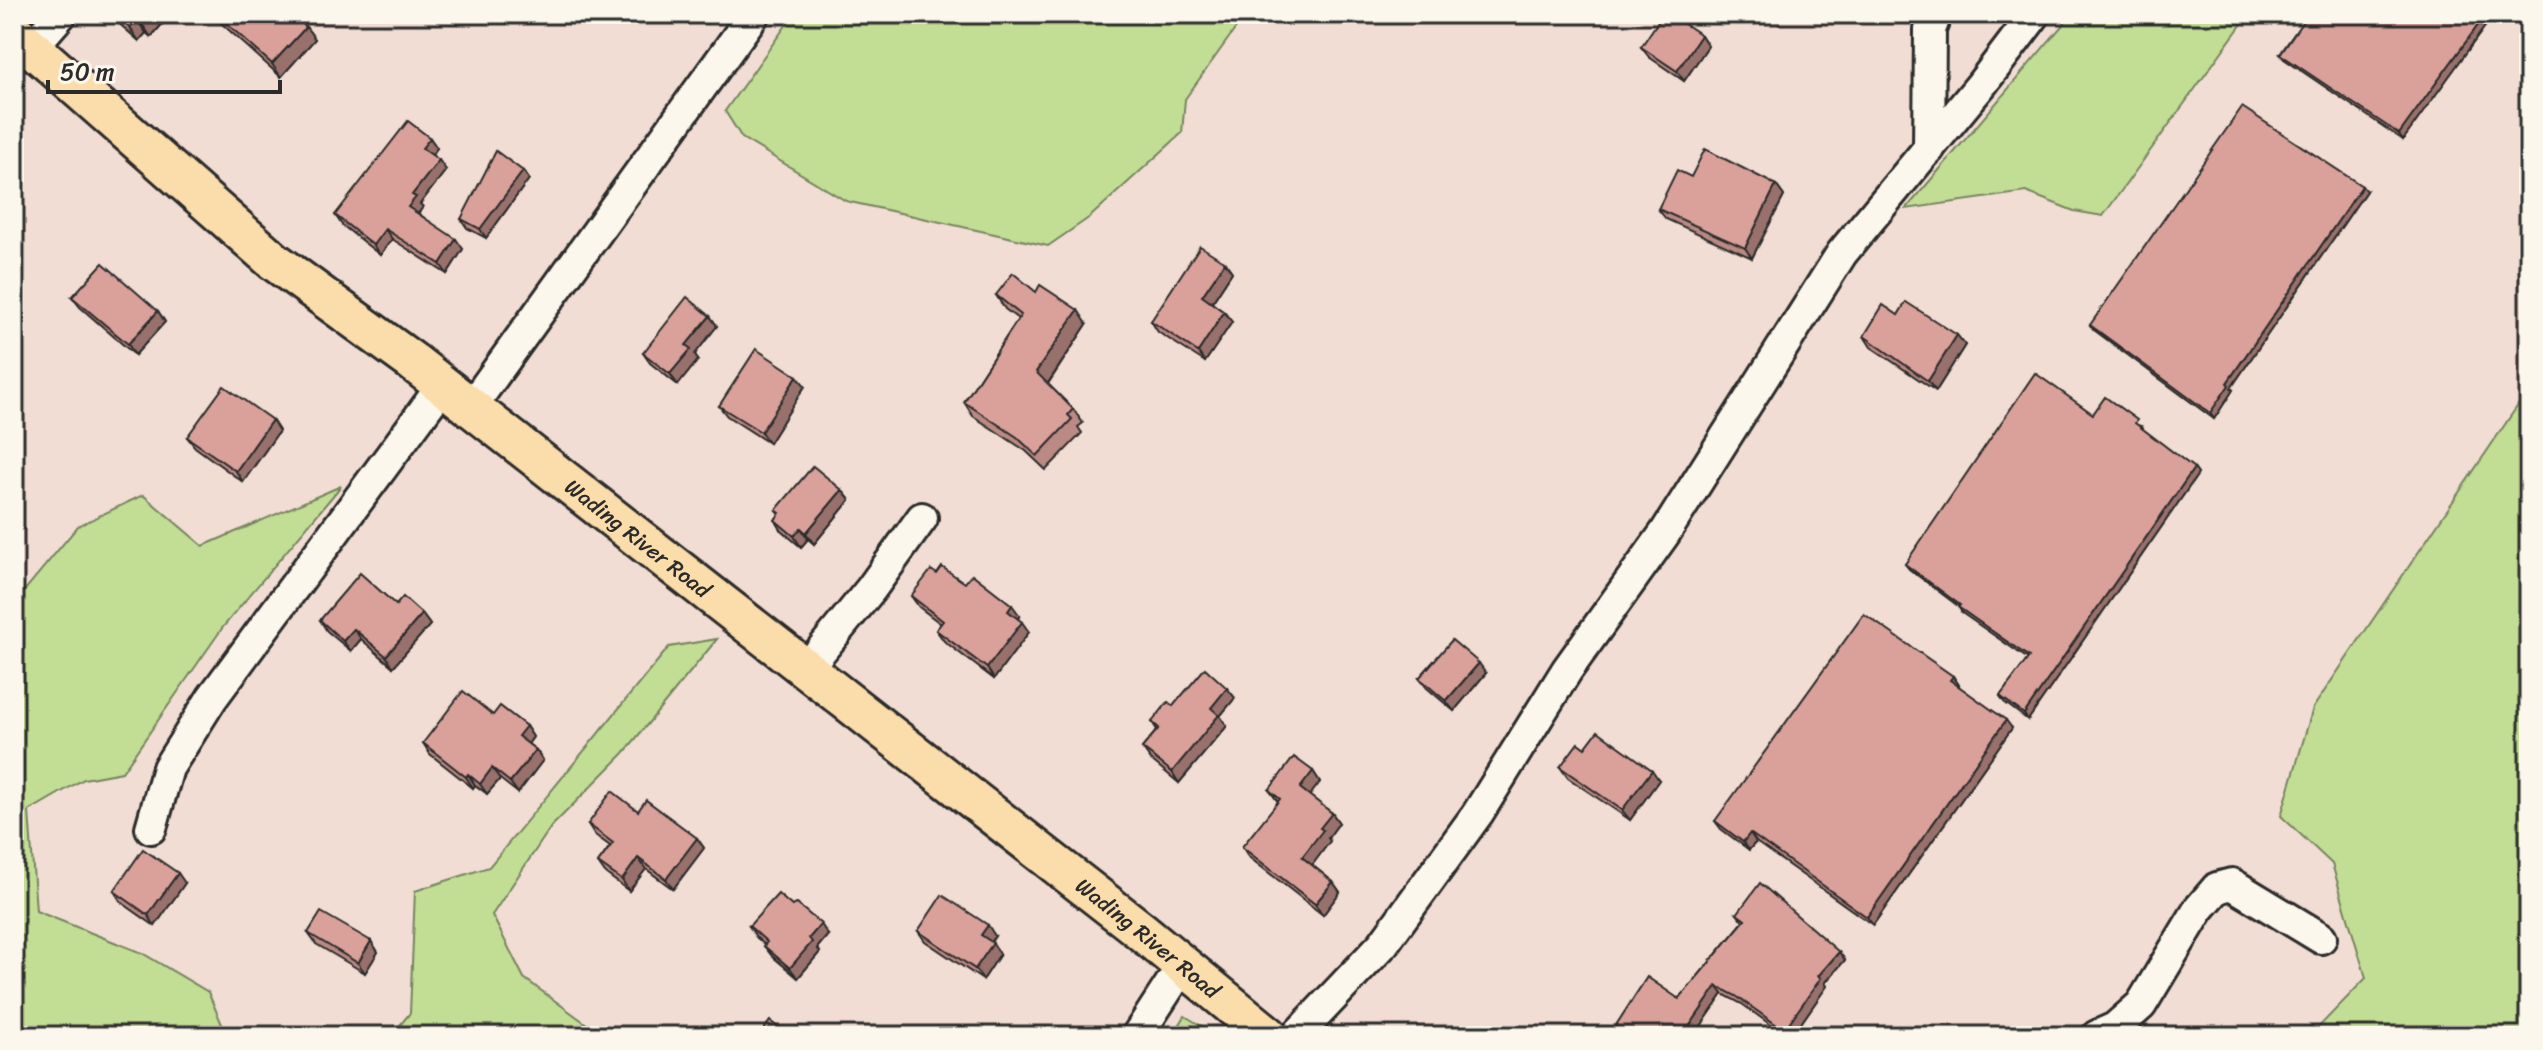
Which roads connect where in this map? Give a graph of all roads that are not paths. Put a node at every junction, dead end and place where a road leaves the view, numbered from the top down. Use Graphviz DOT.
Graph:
graph roads {
  1 [pos="61,14"];
  2 [pos="754,14"];
  3 [pos="1936,14"];
  4 [pos="2035,14"];
  5 [pos="23,40"];
  6 [pos="1929,149"];
  7 [pos="457,396"];
  8 [pos="922,518"];
  9 [pos="806,669"];
  10 [pos="151,828"];
  11 [pos="2321,938"];
  12 [pos="1183,965"];
  13 [pos="1137,1036"];
  14 [pos="1269,1036"];
  15 [pos="1296,1036"];
  16 [pos="2097,1036"];
  1 -- 5 [label="lane"];
  2 -- 7 [label="lane"];
  3 -- 6 [label="lane"];
  4 -- 6 [label="lane"];
  5 -- 7 [label="main road, Wading River Road"];
  6 -- 15 [label="lane"];
  7 -- 9 [label="main road, Wading River Road"];
  7 -- 10 [label="lane"];
  8 -- 9 [label="lane"];
  9 -- 12 [label="main road, Wading River Road"];
  11 -- 16 [label="lane"];
  12 -- 13 [label="lane"];
  12 -- 14 [label="main road, Wading River Road"];
}
